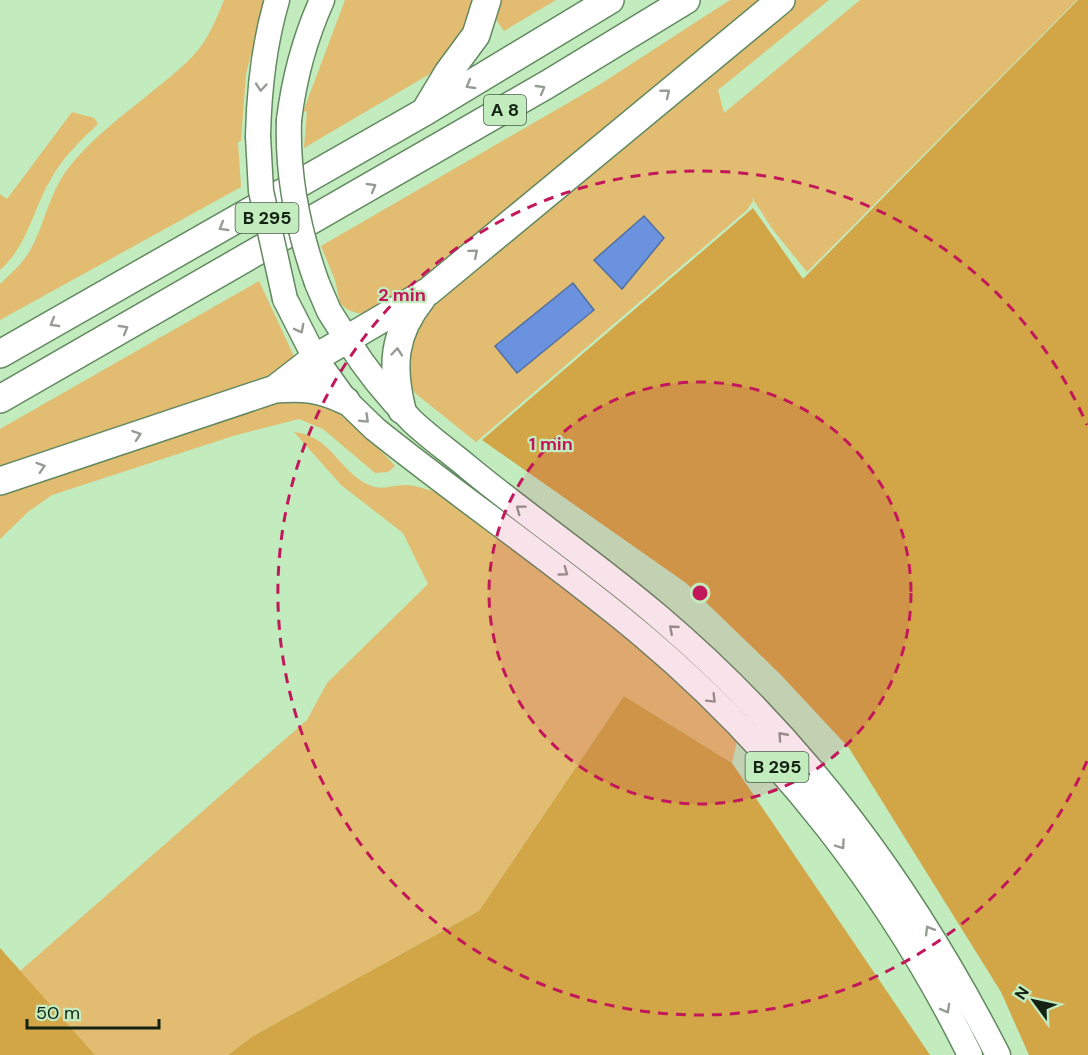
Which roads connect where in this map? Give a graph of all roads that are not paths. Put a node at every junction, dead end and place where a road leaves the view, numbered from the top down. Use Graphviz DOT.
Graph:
graph roads {
  1 [pos="277,0"];
  2 [pos="322,0"];
  3 [pos="487,0"];
  4 [pos="610,0"];
  5 [pos="686,0"];
  6 [pos="781,0"];
  7 [pos="426,111"];
  8 [pos="429,291"];
  9 [pos="348,341"];
  10 [pos="0,354"];
  11 [pos="315,358"];
  12 [pos="275,389"];
  13 [pos="0,399"];
  14 [pos="346,401"];
  15 [pos="402,410"];
  16 [pos="0,481"];
  17 [pos="970,1055"];
  18 [pos="998,1055"];
  1 -- 11 [label="main road, B 295, one-way, bridge"];
  2 -- 9 [label="main road, B 295, bridge"];
  3 -- 7 [label="highway"];
  4 -- 7 [label="highway, A 8, one-way"];
  13 -- 5 [label="highway, A 8, one-way"];
  8 -- 6 [label="highway, one-way"];
  7 -- 10 [label="highway, A 8, one-way"];
  8 -- 9 [label="highway"];
  15 -- 8 [label="highway, one-way"];
  9 -- 11 [label="highway"];
  9 -- 15 [label="main road, B 295"];
  11 -- 12 [label="highway"];
  11 -- 14 [label="main road, B 295"];
  12 -- 14 [label="highway"];
  16 -- 12 [label="highway, one-way"];
  14 -- 17 [label="main road, B 295, one-way"];
  18 -- 15 [label="main road, B 295, one-way"];
}
